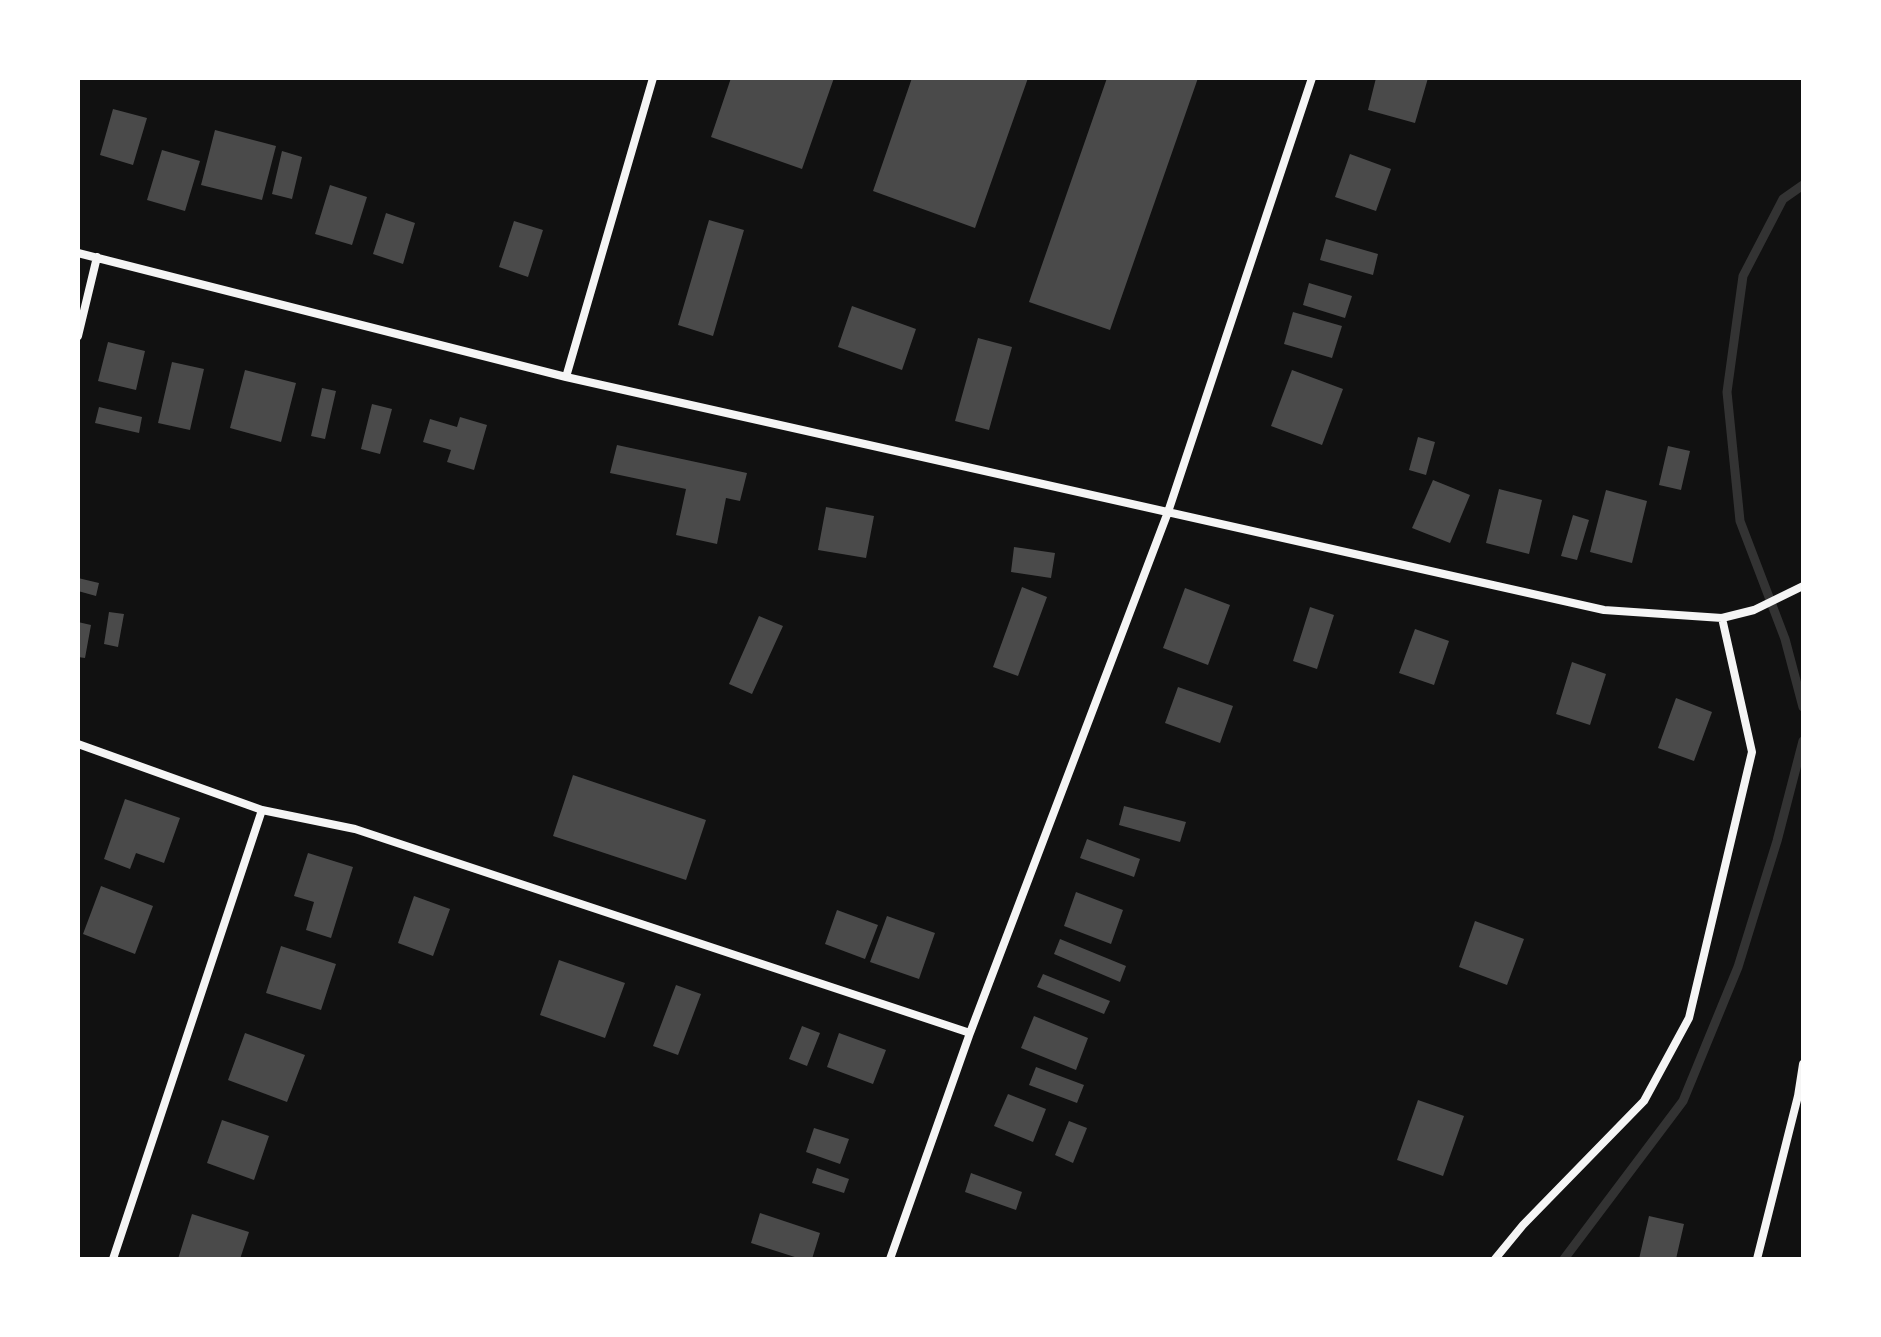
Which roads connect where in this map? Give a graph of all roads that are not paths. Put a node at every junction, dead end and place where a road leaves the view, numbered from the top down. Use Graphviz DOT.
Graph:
graph roads {
  1 [pos="653,78"];
  2 [pos="1312,78"];
  3 [pos="78,253"];
  4 [pos="97,257"];
  5 [pos="78,336"];
  6 [pos="566,377"];
  7 [pos="1168,512"];
  8 [pos="1803,586"];
  9 [pos="1722,618"];
  10 [pos="78,744"];
  11 [pos="262,810"];
  12 [pos="970,1033"];
  13 [pos="1803,1064"];
  14 [pos="113,1259"];
  15 [pos="890,1259"];
  16 [pos="1495,1259"];
  17 [pos="1757,1259"];
  1 -- 6 [label="street"];
  2 -- 7 [label="street"];
  3 -- 4 [label="street"];
  4 -- 5 [label="street"];
  4 -- 6 [label="street"];
  6 -- 7 [label="street"];
  7 -- 9 [label="street"];
  7 -- 12 [label="street"];
  8 -- 9 [label="street"];
  9 -- 16 [label="street"];
  10 -- 11 [label="street"];
  11 -- 12 [label="street"];
  11 -- 14 [label="street"];
  12 -- 15 [label="street"];
  13 -- 17 [label="street"];
}
